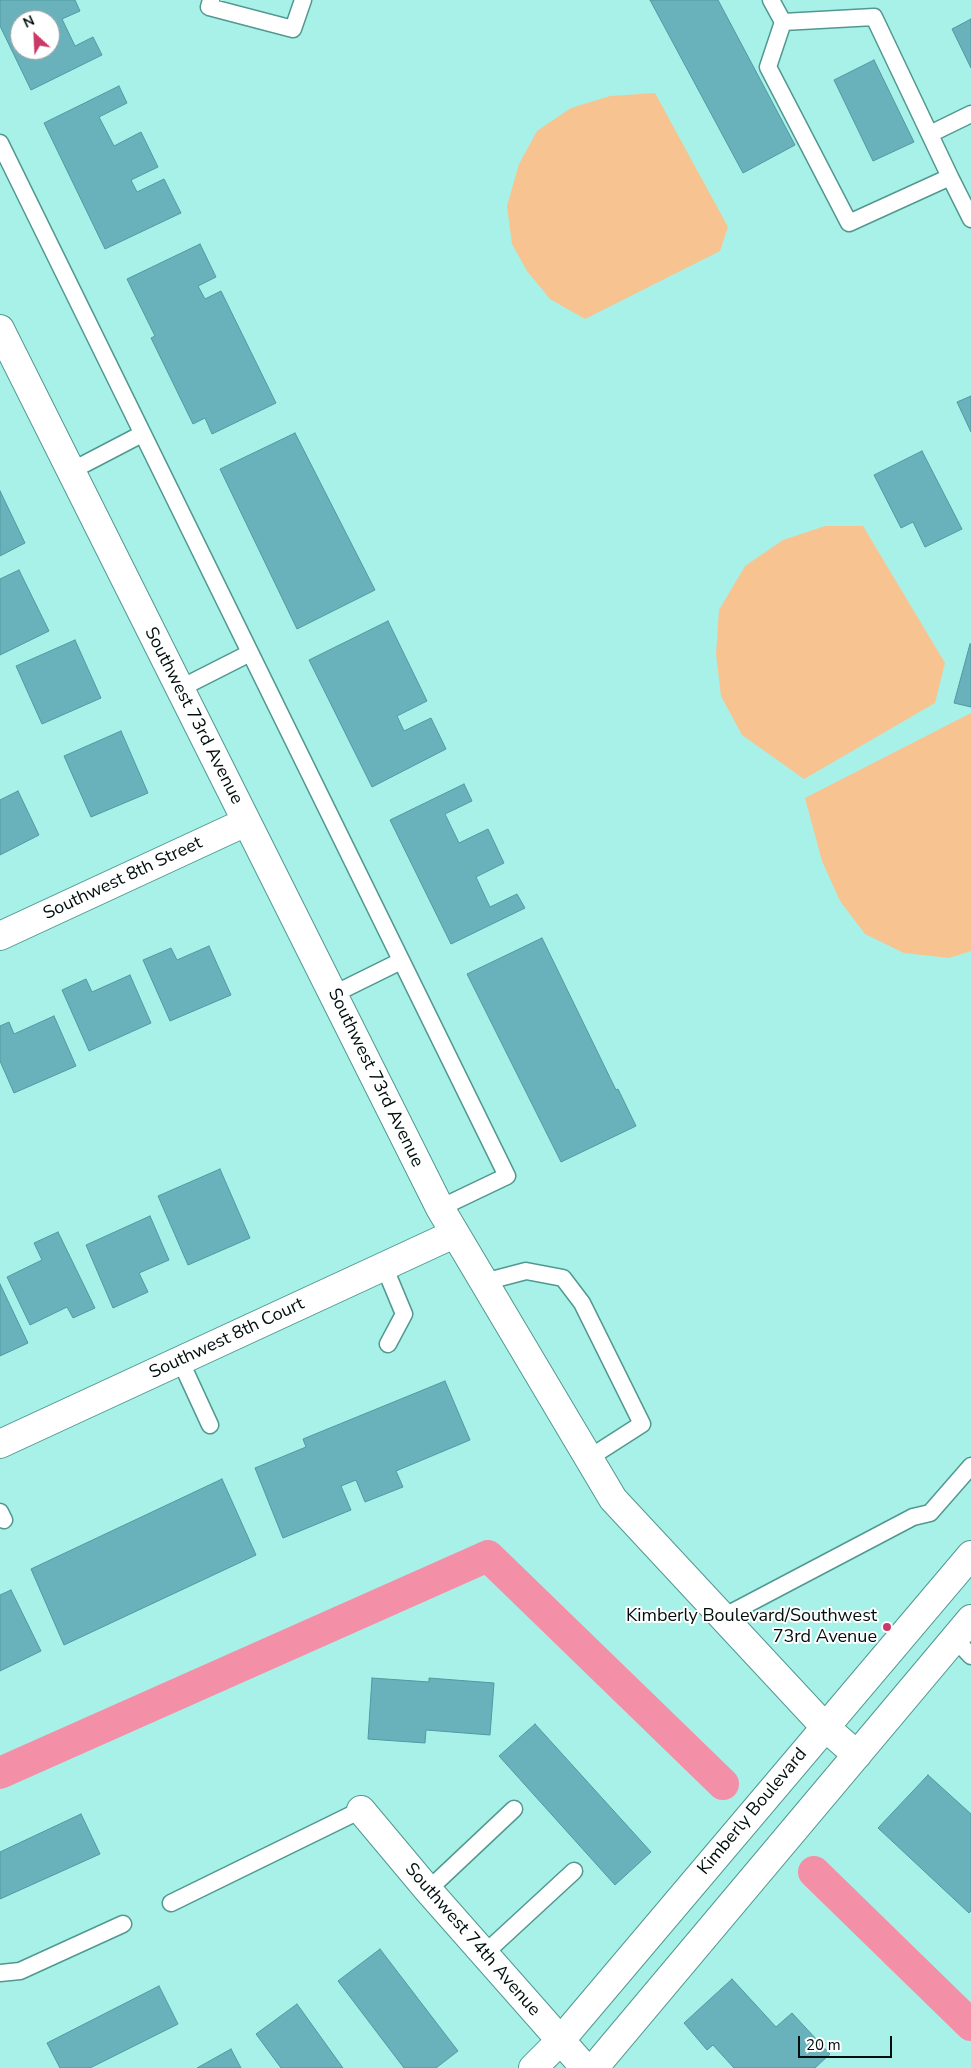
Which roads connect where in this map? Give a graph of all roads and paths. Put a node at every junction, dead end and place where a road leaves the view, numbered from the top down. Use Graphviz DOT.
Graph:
graph roads {
  1 [pos="211,0"];
  2 [pos="303,0"];
  3 [pos="771,0"];
  4 [pos="783,22"];
  5 [pos="971,114"];
  6 [pos="930,134"];
  7 [pos="0,144"];
  8 [pos="950,177"];
  9 [pos="971,219"];
  10 [pos="0,329"];
  11 [pos="142,434"];
  12 [pos="71,471"];
  13 [pos="250,653"];
  14 [pos="179,689"];
  15 [pos="246,822"];
  16 [pos="0,936"];
  17 [pos="401,961"];
  18 [pos="334,994"];
  19 [pos="440,1208"];
  20 [pos="454,1234"];
  21 [pos="384,1266"];
  22 [pos="484,1282"];
  23 [pos="388,1344"];
  24 [pos="180,1360"];
  25 [pos="210,1425"];
  26 [pos="0,1444"];
  27 [pos="589,1458"];
  28 [pos="971,1466"];
  29 [pos="971,1555"];
  30 [pos="723,1617"];
  31 [pos="965,1638"];
  32 [pos="825,1727"];
  33 [pos="857,1755"];
  34 [pos="514,1809"];
  35 [pos="361,1810"];
  36 [pos="574,1871"];
  37 [pos="428,1890"];
  38 [pos="171,1903"];
  39 [pos="123,1924"];
  40 [pos="484,1954"];
  41 [pos="0,1973"];
  42 [pos="560,2041"];
  43 [pos="533,2068"];
  44 [pos="585,2068"];
  45 [pos="594,2068"];
  1 -- 2 [label="lane"];
  3 -- 4 [label="lane"];
  4 -- 6 [label="lane"];
  4 -- 8 [label="lane"];
  5 -- 6 [label="lane"];
  6 -- 8 [label="lane"];
  7 -- 11 [label="lane"];
  8 -- 9 [label="lane"];
  10 -- 12 [label="street, Southwest 73rd Avenue"];
  11 -- 12 [label="lane"];
  11 -- 13 [label="lane"];
  12 -- 14 [label="street, Southwest 73rd Avenue"];
  13 -- 14 [label="lane"];
  13 -- 17 [label="lane"];
  14 -- 15 [label="street, Southwest 73rd Avenue"];
  15 -- 16 [label="street, Southwest 8th Street"];
  15 -- 18 [label="street, Southwest 73rd Avenue"];
  17 -- 18 [label="lane"];
  17 -- 19 [label="lane"];
  18 -- 19 [label="street, Southwest 73rd Avenue"];
  19 -- 20 [label="street, Southwest 73rd Avenue"];
  20 -- 21 [label="street, Southwest 8th Court"];
  20 -- 22 [label="street, Southwest 73rd Avenue"];
  21 -- 23 [label="lane"];
  21 -- 24 [label="street, Southwest 8th Court"];
  22 -- 27 [label="street, Southwest 73rd Avenue"];
  22 -- 27 [label="lane"];
  24 -- 25 [label="lane"];
  24 -- 26 [label="street, Southwest 8th Court"];
  27 -- 30 [label="street, Southwest 73rd Avenue"];
  28 -- 30 [label="lane"];
  29 -- 32 [label="street, Kimberly Boulevard"];
  30 -- 32 [label="street, Southwest 73rd Avenue"];
  31 -- 33 [label="street"];
  32 -- 33 [label="street, Southwest 73rd Avenue"];
  32 -- 42 [label="street, Kimberly Boulevard"];
  33 -- 45 [label="street"];
  34 -- 37 [label="lane"];
  35 -- 37 [label="street, Southwest 74th Avenue"];
  35 -- 38 [label="lane"];
  36 -- 40 [label="lane"];
  37 -- 40 [label="street, Southwest 74th Avenue"];
  39 -- 41 [label="lane"];
  40 -- 42 [label="street, Southwest 74th Avenue"];
  42 -- 43 [label="street, Kimberly Boulevard"];
  42 -- 44 [label="street, Southwest 74th Avenue"];
}
